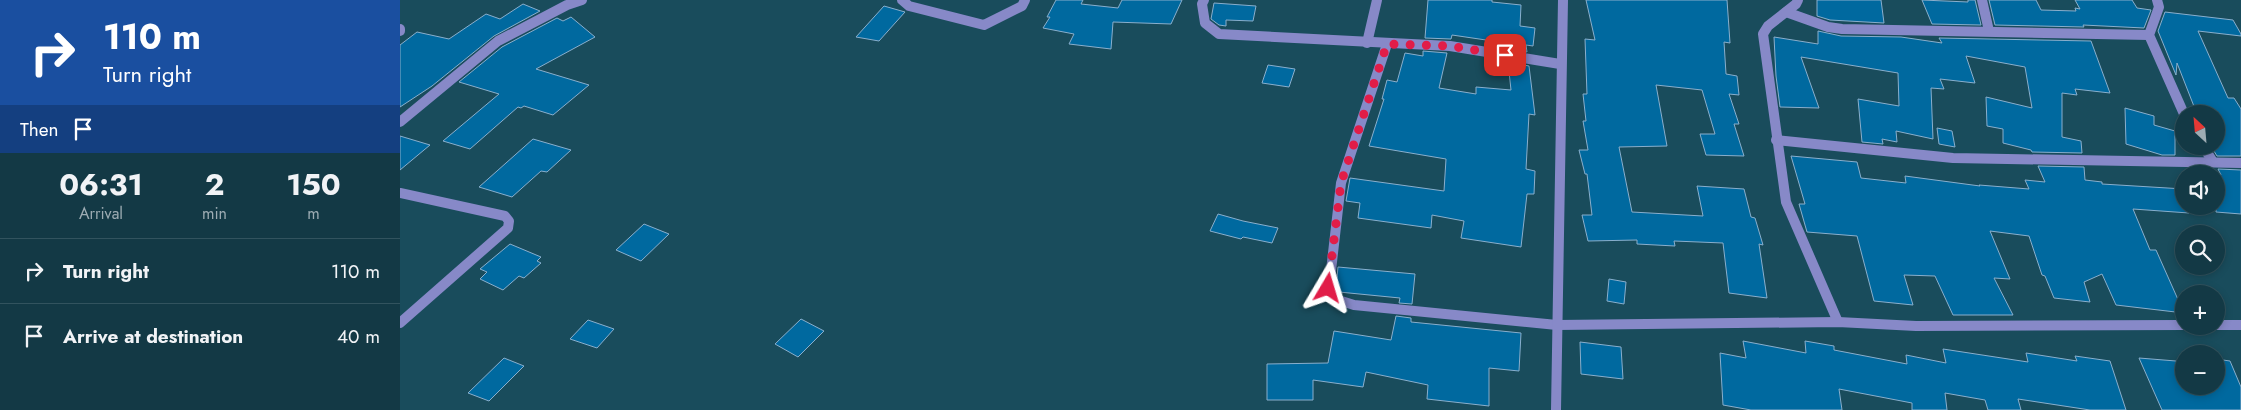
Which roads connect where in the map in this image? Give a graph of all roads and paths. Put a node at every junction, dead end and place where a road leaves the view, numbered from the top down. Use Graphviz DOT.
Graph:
graph roads {
  1 [pos="582,0"];
  2 [pos="902,0"];
  3 [pos="1025,0"];
  4 [pos="1204,0"];
  5 [pos="1377,0"];
  6 [pos="1563,0"];
  7 [pos="1798,0"];
  8 [pos="1982,0"];
  9 [pos="2157,0"];
  10 [pos="1786,12"];
  11 [pos="1990,31"];
  12 [pos="2149,34"];
  13 [pos="1367,43"];
  14 [pos="1387,44"];
  15 [pos="1560,64"];
  16 [pos="2180,105"];
  17 [pos="400,122"];
  18 [pos="1776,140"];
  19 [pos="2209,155"];
  20 [pos="2213,162"];
  21 [pos="2241,163"];
  22 [pos="400,193"];
  23 [pos="400,322"];
  24 [pos="1838,322"];
  25 [pos="1557,324"];
  26 [pos="2175,325"];
  27 [pos="2225,325"];
  28 [pos="2241,326"];
  29 [pos="1556,410"];
  1 -- 17 [label="street"];
  2 -- 3 [label="street"];
  4 -- 13 [label="street"];
  5 -- 13 [label="street"];
  6 -- 15 [label="street"];
  7 -- 10 [label="street"];
  8 -- 11 [label="street"];
  9 -- 12 [label="street"];
  10 -- 11 [label="street"];
  10 -- 18 [label="street"];
  11 -- 12 [label="street"];
  12 -- 16 [label="street"];
  13 -- 14 [label="street"];
  14 -- 15 [label="street"];
  14 -- 25 [label="street"];
  15 -- 25 [label="street"];
  18 -- 20 [label="street"];
  18 -- 24 [label="street"];
  19 -- 20 [label="street"];
  20 -- 21 [label="street"];
  22 -- 23 [label="street"];
  24 -- 25 [label="street"];
  24 -- 26 [label="street"];
  25 -- 29 [label="street"];
  27 -- 28 [label="street"];
}
